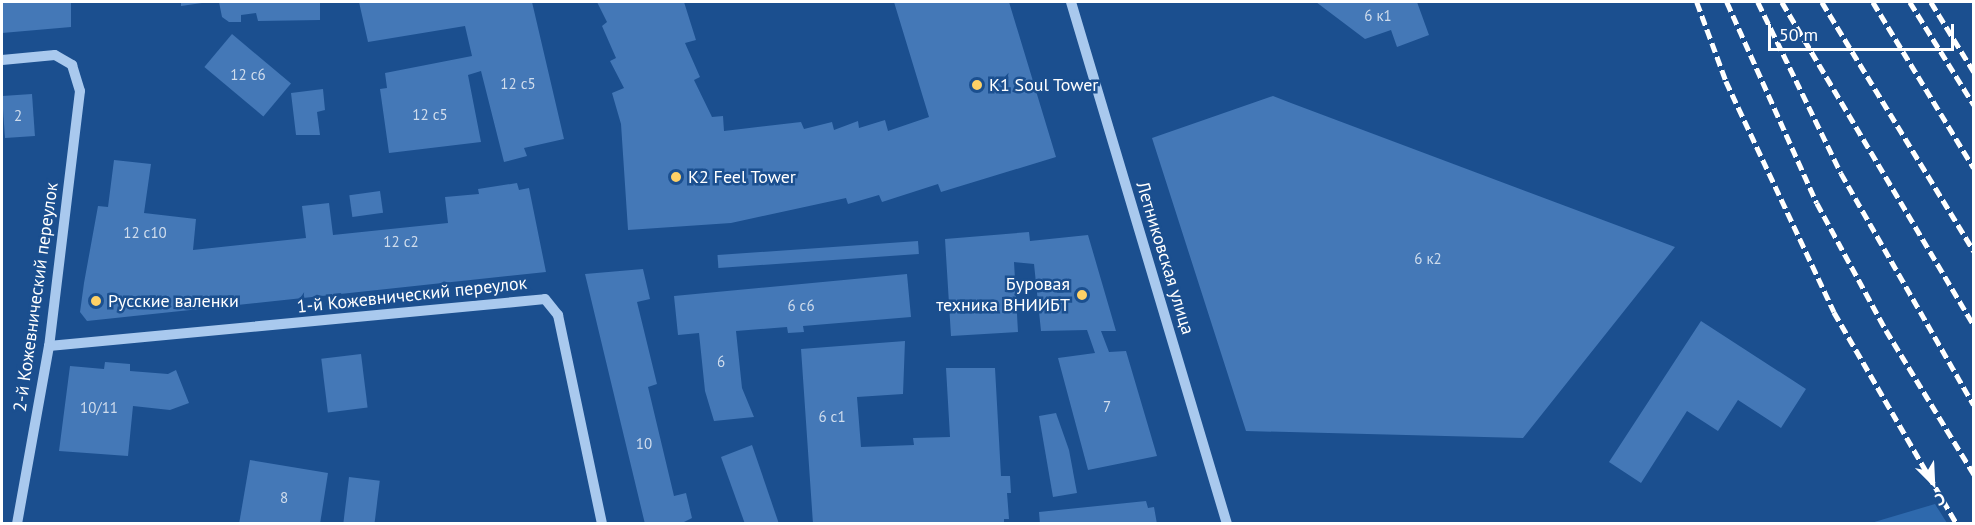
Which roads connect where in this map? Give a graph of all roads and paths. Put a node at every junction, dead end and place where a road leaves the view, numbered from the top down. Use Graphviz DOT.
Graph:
graph roads {
  1 [pos="1071,2"];
  2 [pos="2,60"];
  3 [pos="49,346"];
  4 [pos="17,524"];
  5 [pos="602,524"];
  6 [pos="1227,524"];
  1 -- 6 [label="street, Летниковская улица"];
  2 -- 3 [label="street, 2-й Кожевнический переулок"];
  3 -- 4 [label="street, 2-й Кожевнический переулок"];
  3 -- 5 [label="street, 1-й Кожевнический переулок"];
}
